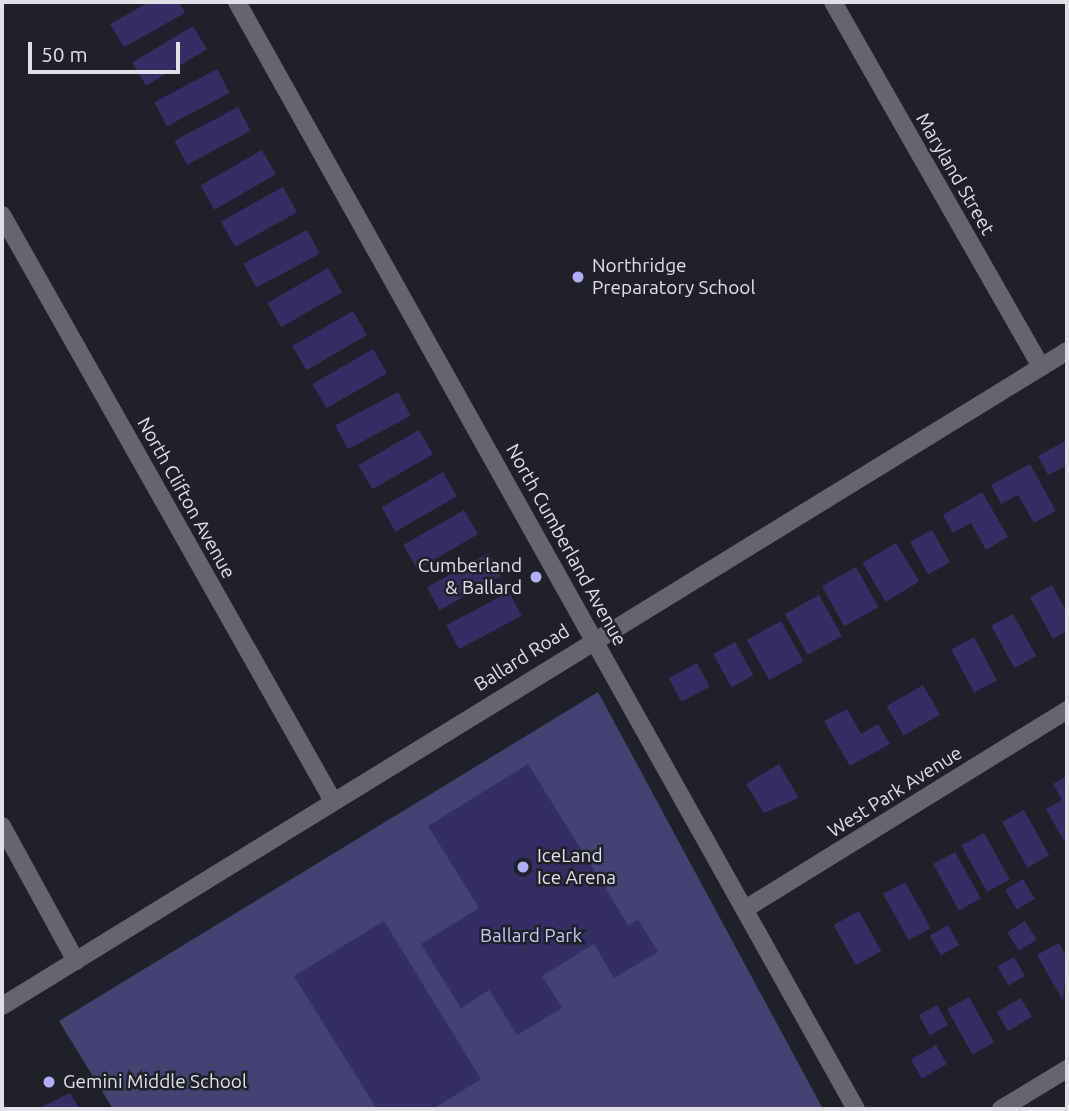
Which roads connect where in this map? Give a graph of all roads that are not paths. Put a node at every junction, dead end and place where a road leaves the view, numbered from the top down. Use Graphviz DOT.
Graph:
graph roads {
  1 [pos="237,2"];
  2 [pos="833,2"];
  3 [pos="2,215"];
  4 [pos="1067,351"];
  5 [pos="1041,367"];
  6 [pos="594,638"];
  7 [pos="1067,710"];
  8 [pos="333,801"];
  9 [pos="2,826"];
  10 [pos="745,909"];
  11 [pos="76,961"];
  12 [pos="2,1006"];
  13 [pos="1067,1069"];
  14 [pos="856,1109"];
  15 [pos="1002,1109"];
  1 -- 6 [label="street, North Cumberland Avenue"];
  2 -- 5 [label="street, Maryland Street"];
  3 -- 8 [label="street, North Clifton Avenue"];
  4 -- 5 [label="street, Ballard Road"];
  5 -- 6 [label="street, Ballard Road"];
  6 -- 8 [label="street, Ballard Road"];
  6 -- 10 [label="street, North Cumberland Avenue"];
  7 -- 10 [label="street, West Park Avenue"];
  8 -- 11 [label="street, Ballard Road"];
  9 -- 11 [label="street"];
  10 -- 14 [label="street, North Cumberland Avenue"];
  11 -- 12 [label="street, Ballard Road"];
  13 -- 15 [label="street"];
}
